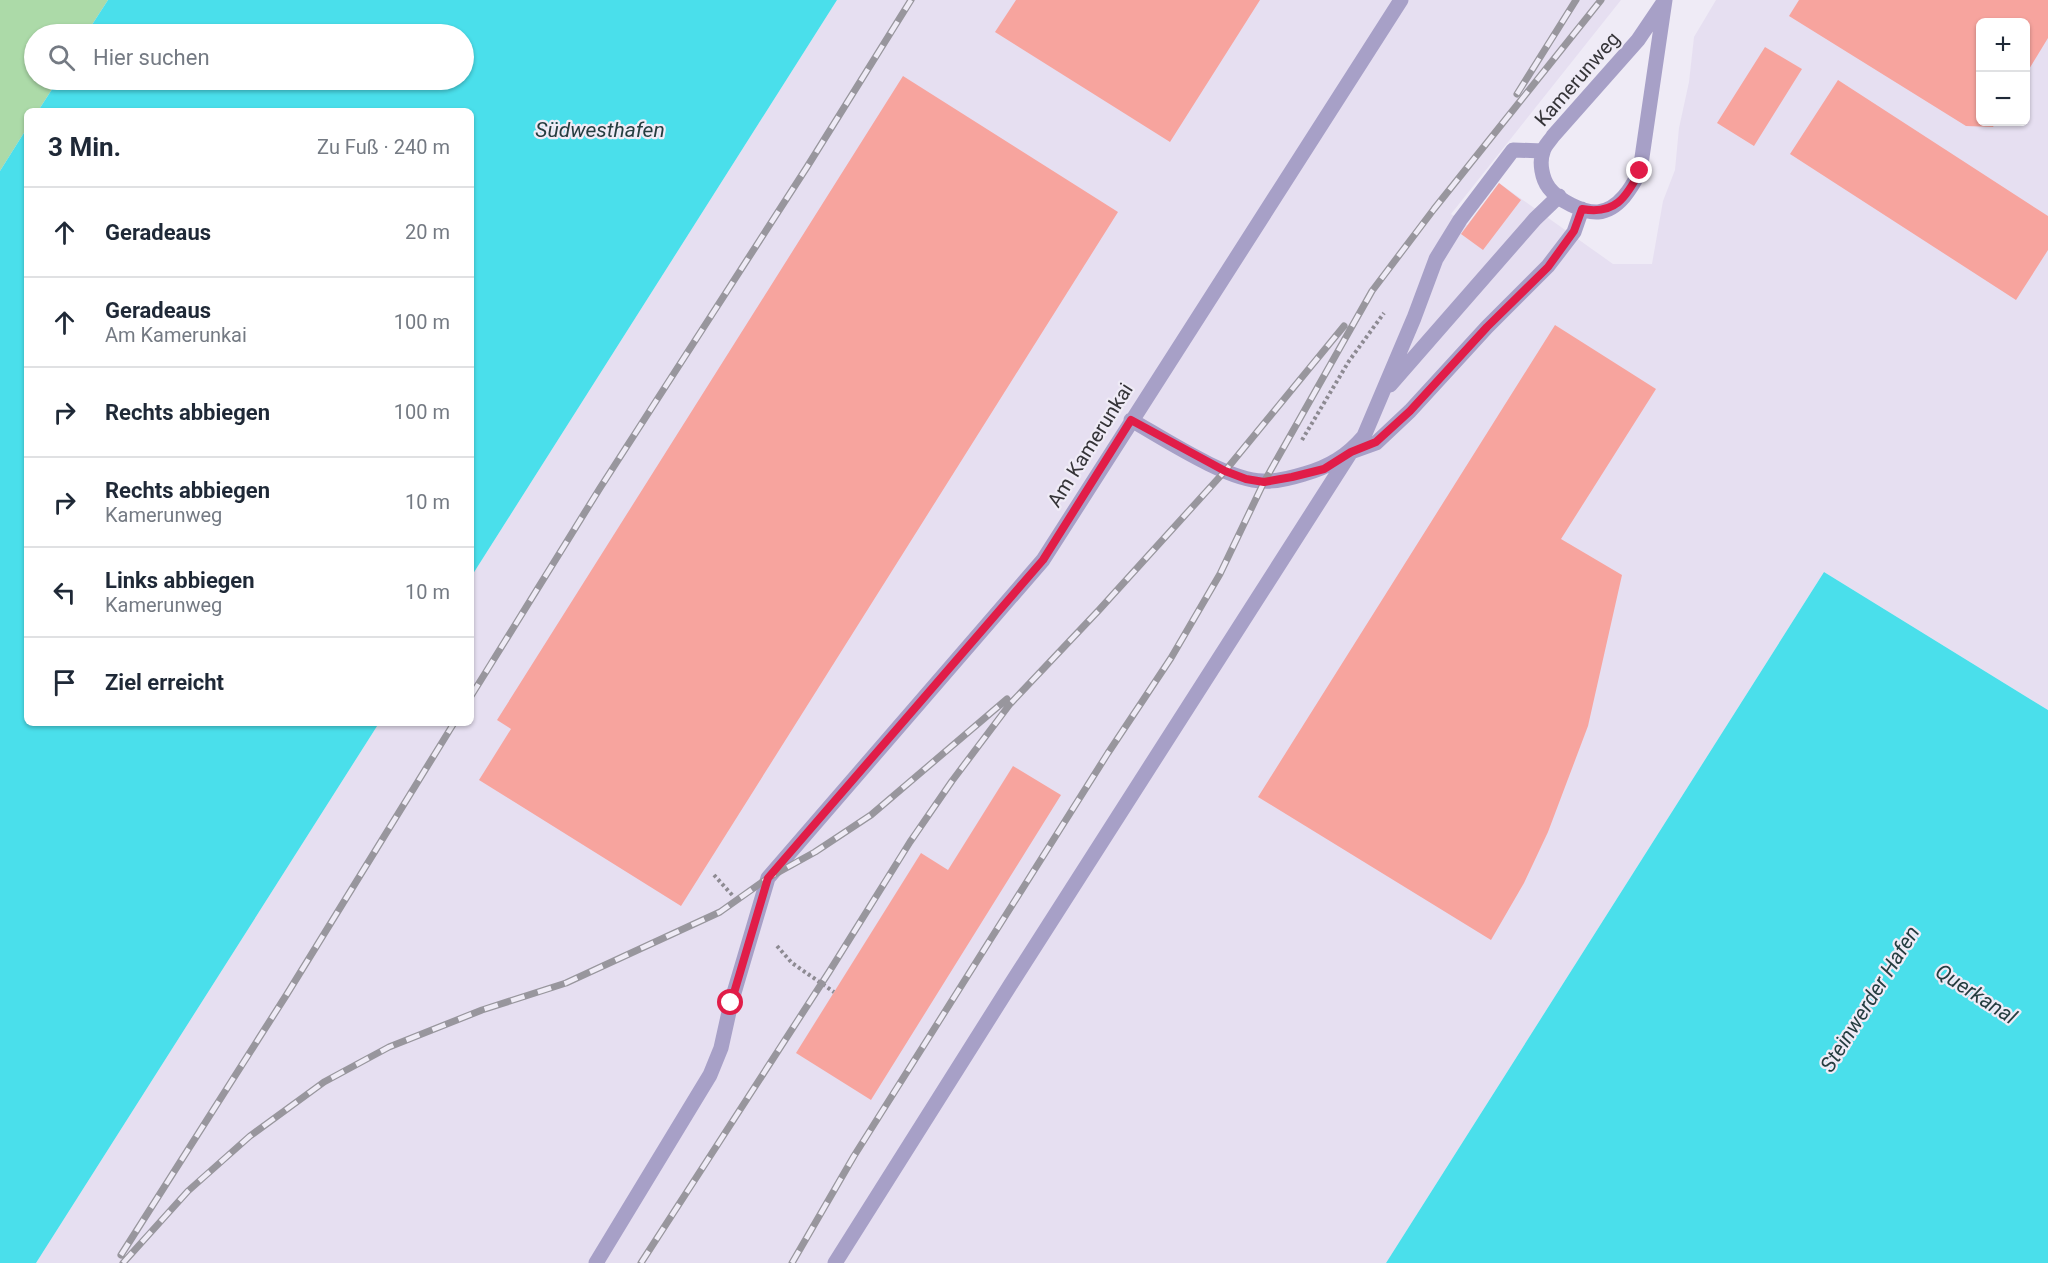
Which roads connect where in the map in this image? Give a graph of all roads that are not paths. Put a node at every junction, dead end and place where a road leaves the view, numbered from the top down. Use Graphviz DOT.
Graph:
graph roads {
  1 [pos="1401,0"];
  2 [pos="1665,0"];
  3 [pos="1543,151"];
  4 [pos="1559,196"];
  5 [pos="1582,209"];
  6 [pos="1380,396"];
  7 [pos="1131,420"];
  8 [pos="1351,452"];
  9 [pos="596,1263"];
  10 [pos="835,1263"];
  1 -- 7 [label="street, Am Kamerunkai"];
  2 -- 3 [label="street, Kamerunweg"];
  2 -- 5 [label="street, Kamerunweg"];
  3 -- 4 [label="street, Kamerunweg"];
  3 -- 6 [label="street"];
  4 -- 5 [label="street, Kamerunweg"];
  4 -- 6 [label="street"];
  5 -- 8 [label="street"];
  6 -- 8 [label="street"];
  7 -- 8 [label="street"];
  7 -- 9 [label="street, Am Kamerunkai"];
  8 -- 10 [label="street"];
}
